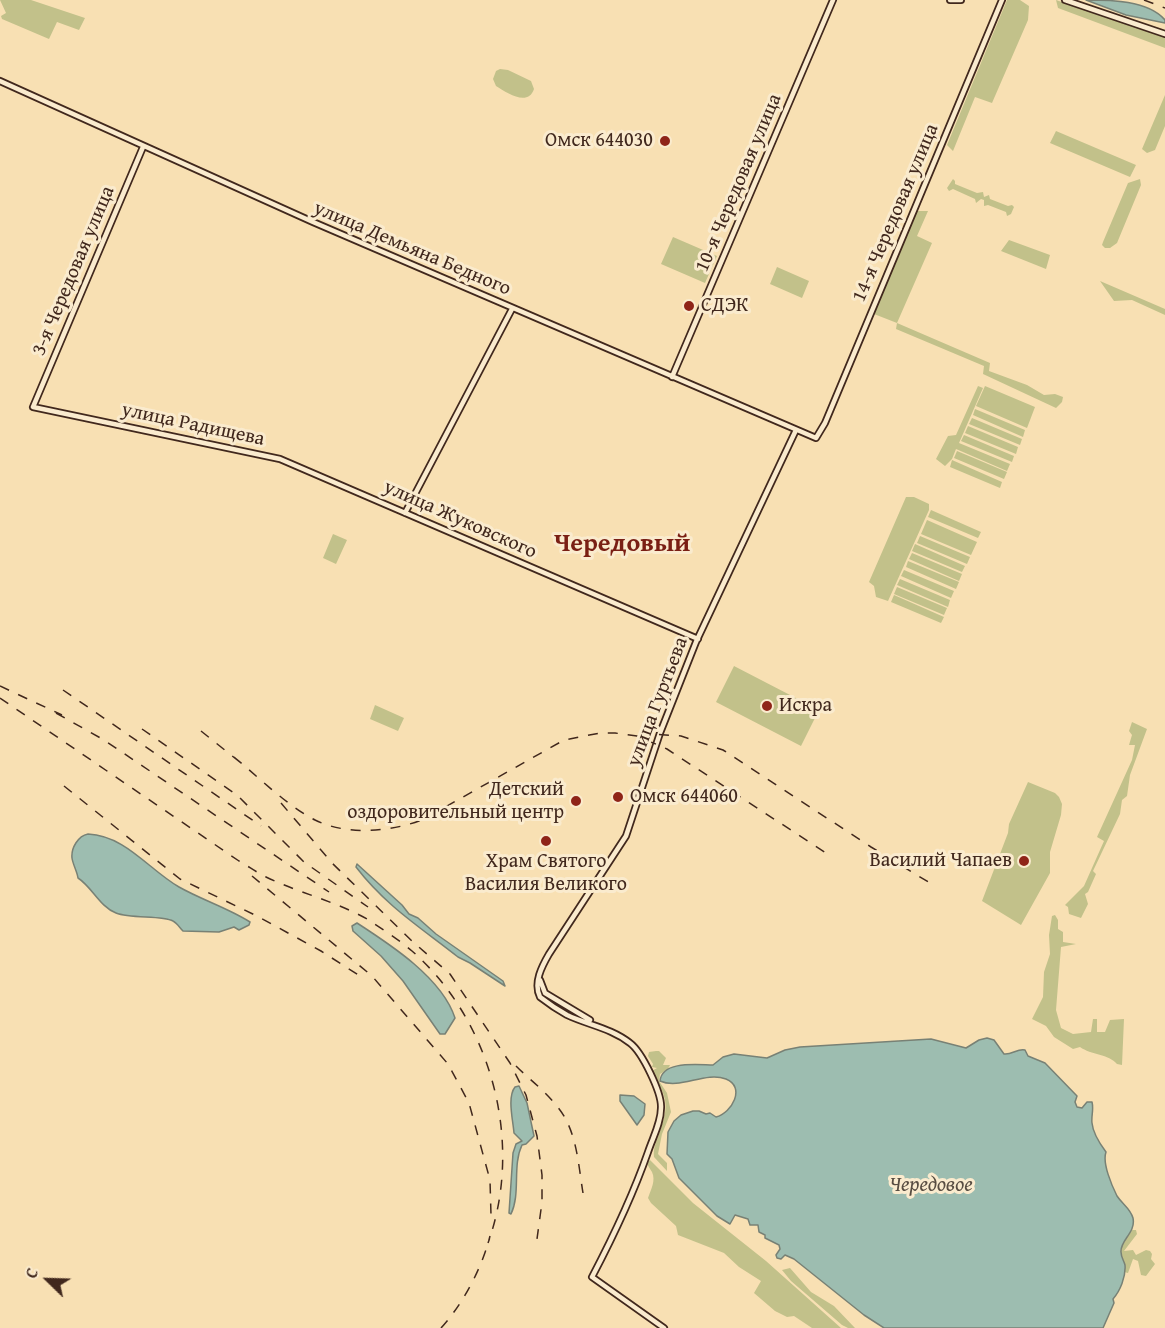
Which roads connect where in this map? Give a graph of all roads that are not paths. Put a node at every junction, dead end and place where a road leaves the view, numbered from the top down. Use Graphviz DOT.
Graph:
graph roads {
  1 [pos="833,0"];
  2 [pos="950,0"];
  3 [pos="961,0"];
  4 [pos="1002,0"];
  5 [pos="1065,0"];
  6 [pos="1165,34"];
  7 [pos="0,82"];
  8 [pos="143,147"];
  9 [pos="512,309"];
  10 [pos="672,377"];
  11 [pos="33,407"];
  12 [pos="796,430"];
  13 [pos="816,438"];
  14 [pos="342,484"];
  15 [pos="405,513"];
  16 [pos="698,639"];
  17 [pos="664,1328"];
  1 -- 10 [label="main road, 10-я Чередовая улица"];
  2 -- 3 [label="main road"];
  4 -- 13 [label="main road, 14-я Чередовая улица"];
  5 -- 6 [label="main road"];
  7 -- 8 [label="main road, улица Демьяна Бедного"];
  8 -- 9 [label="main road, улица Демьяна Бедного"];
  8 -- 11 [label="main road, 3-я Чередовая улица"];
  9 -- 10 [label="main road, улица Демьяна Бедного"];
  9 -- 15 [label="main road"];
  10 -- 12 [label="main road, улица Демьяна Бедного"];
  11 -- 14 [label="main road, улица Радищева"];
  12 -- 13 [label="main road, улица Демьяна Бедного"];
  12 -- 16 [label="main road, улица Гуртьева"];
  14 -- 15 [label="main road, улица Жуковского"];
  15 -- 16 [label="main road, улица Жуковского"];
  16 -- 17 [label="main road, улица Гуртьева"];
}
